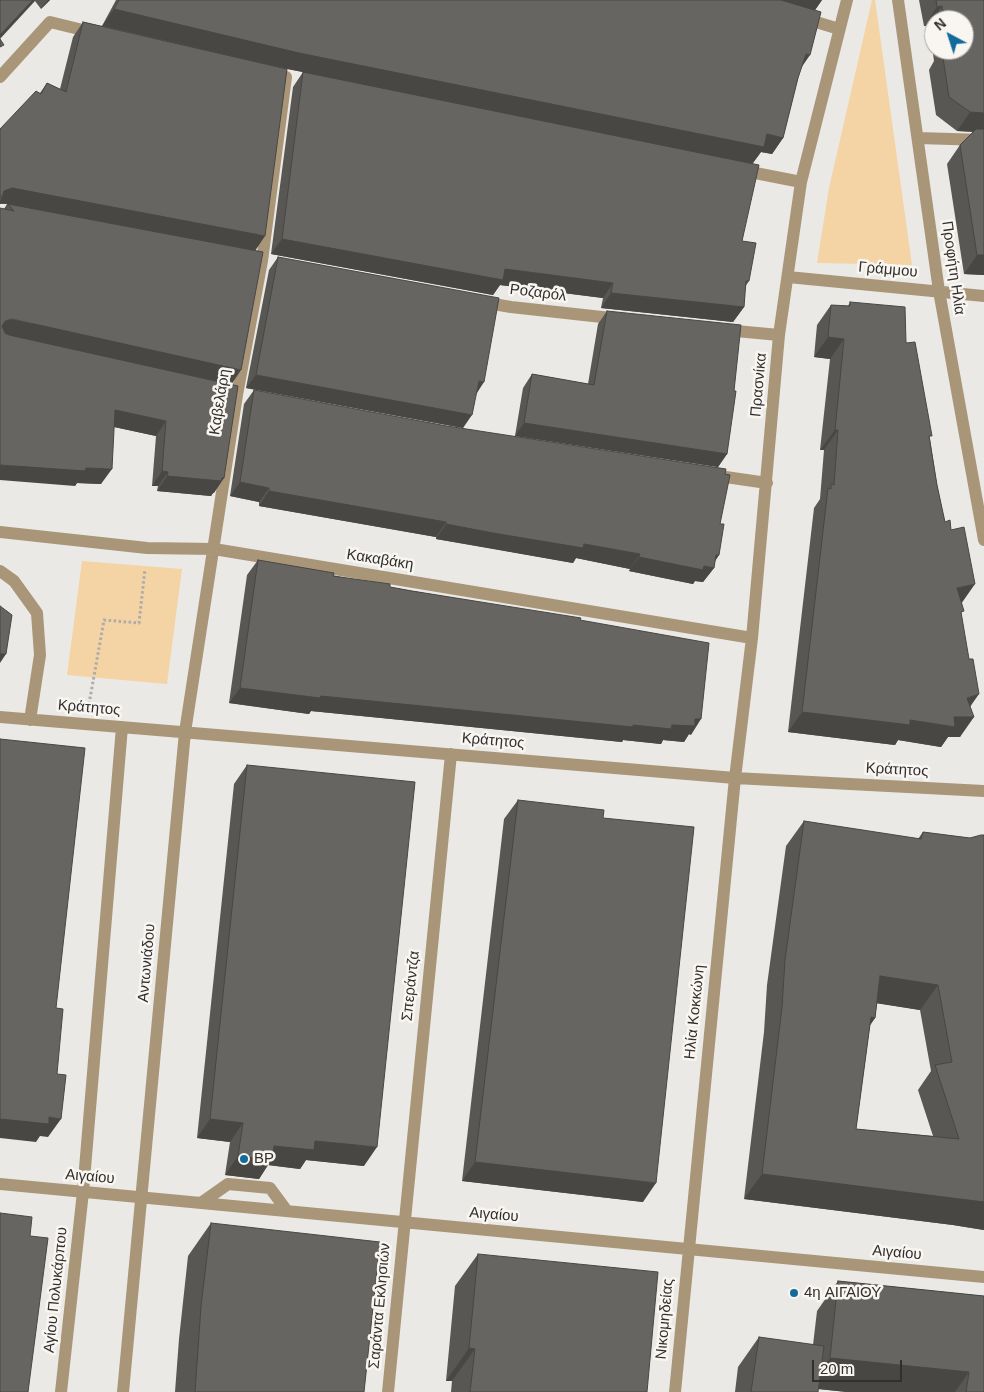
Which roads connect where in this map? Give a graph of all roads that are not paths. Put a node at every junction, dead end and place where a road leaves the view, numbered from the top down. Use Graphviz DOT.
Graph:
graph roads {
  1 [pos="847,0"];
  2 [pos="898,0"];
  3 [pos="787,13"];
  4 [pos="839,29"];
  5 [pos="106,36"];
  6 [pos="0,77"];
  7 [pos="287,77"];
  8 [pos="918,138"];
  9 [pos="984,140"];
  10 [pos="724,167"];
  11 [pos="801,182"];
  12 [pos="788,277"];
  13 [pos="939,291"];
  14 [pos="984,296"];
  15 [pos="472,300"];
  16 [pos="630,320"];
  17 [pos="710,328"];
  18 [pos="779,335"];
  19 [pos="699,473"];
  20 [pos="767,483"];
  21 [pos="0,532"];
  22 [pos="984,540"];
  23 [pos="214,549"];
  24 [pos="0,571"];
  25 [pos="752,638"];
  26 [pos="0,717"];
  27 [pos="30,720"];
  28 [pos="122,727"];
  29 [pos="185,732"];
  30 [pos="451,754"];
  31 [pos="735,778"];
  32 [pos="984,791"];
  33 [pos="0,1184"];
  34 [pos="83,1192"];
  35 [pos="141,1198"];
  36 [pos="201,1204"];
  37 [pos="286,1211"];
  38 [pos="404,1222"];
  39 [pos="688,1250"];
  40 [pos="984,1277"];
  41 [pos="61,1392"];
  42 [pos="122,1392"];
  43 [pos="388,1392"];
  44 [pos="674,1392"];
  1 -- 4 [label="street, Πρασνίκα"];
  2 -- 8 [label="street, Προφήτη Ηλία"];
  3 -- 4 [label="street"];
  4 -- 11 [label="street, Πρασνίκα"];
  5 -- 6 [label="street"];
  7 -- 23 [label="street, Καβελάρη"];
  8 -- 9 [label="street"];
  8 -- 13 [label="street, Προφήτη Ηλία"];
  10 -- 11 [label="street"];
  11 -- 12 [label="street, Πρασνίκα"];
  12 -- 13 [label="street, Γράμμου"];
  12 -- 18 [label="street, Πρασνίκα"];
  13 -- 14 [label="street, Γράμμου"];
  13 -- 22 [label="street, Προφήτη Ηλία"];
  15 -- 16 [label="street, Ροζαρόλ"];
  17 -- 18 [label="street"];
  18 -- 20 [label="street, Πρασνίκα"];
  19 -- 20 [label="street"];
  20 -- 25 [label="street, Πρασνίκα"];
  21 -- 23 [label="street, Κακαβάκη"];
  23 -- 25 [label="street, Κακαβάκη"];
  23 -- 29 [label="street, Καβελάρη"];
  24 -- 27 [label="street"];
  25 -- 31 [label="street, Πρασνίκα"];
  26 -- 27 [label="street, Κράτητος"];
  27 -- 28 [label="street, Κράτητος"];
  28 -- 29 [label="street, Κράτητος"];
  28 -- 34 [label="street"];
  29 -- 30 [label="street, Κράτητος"];
  29 -- 35 [label="street, Αντωνιάδου"];
  30 -- 31 [label="street, Κράτητος"];
  30 -- 38 [label="street, Σπεράντζα"];
  31 -- 32 [label="street, Κράτητος"];
  31 -- 39 [label="street, Ηλία Κοκκώνη"];
  33 -- 34 [label="street, Αιγαίου"];
  34 -- 35 [label="street, Αιγαίου"];
  34 -- 41 [label="street, Αγίου Πολυκάρπου"];
  35 -- 36 [label="street, Αιγαίου"];
  35 -- 42 [label="street"];
  36 -- 37 [label="street, Αιγαίου"];
  36 -- 37 [label="street"];
  37 -- 38 [label="street, Αιγαίου"];
  38 -- 39 [label="street, Αιγαίου"];
  38 -- 43 [label="street, Σαράντα Εκλησιών"];
  39 -- 40 [label="street, Αιγαίου"];
  39 -- 44 [label="street, Νικομηδείας"];
}
